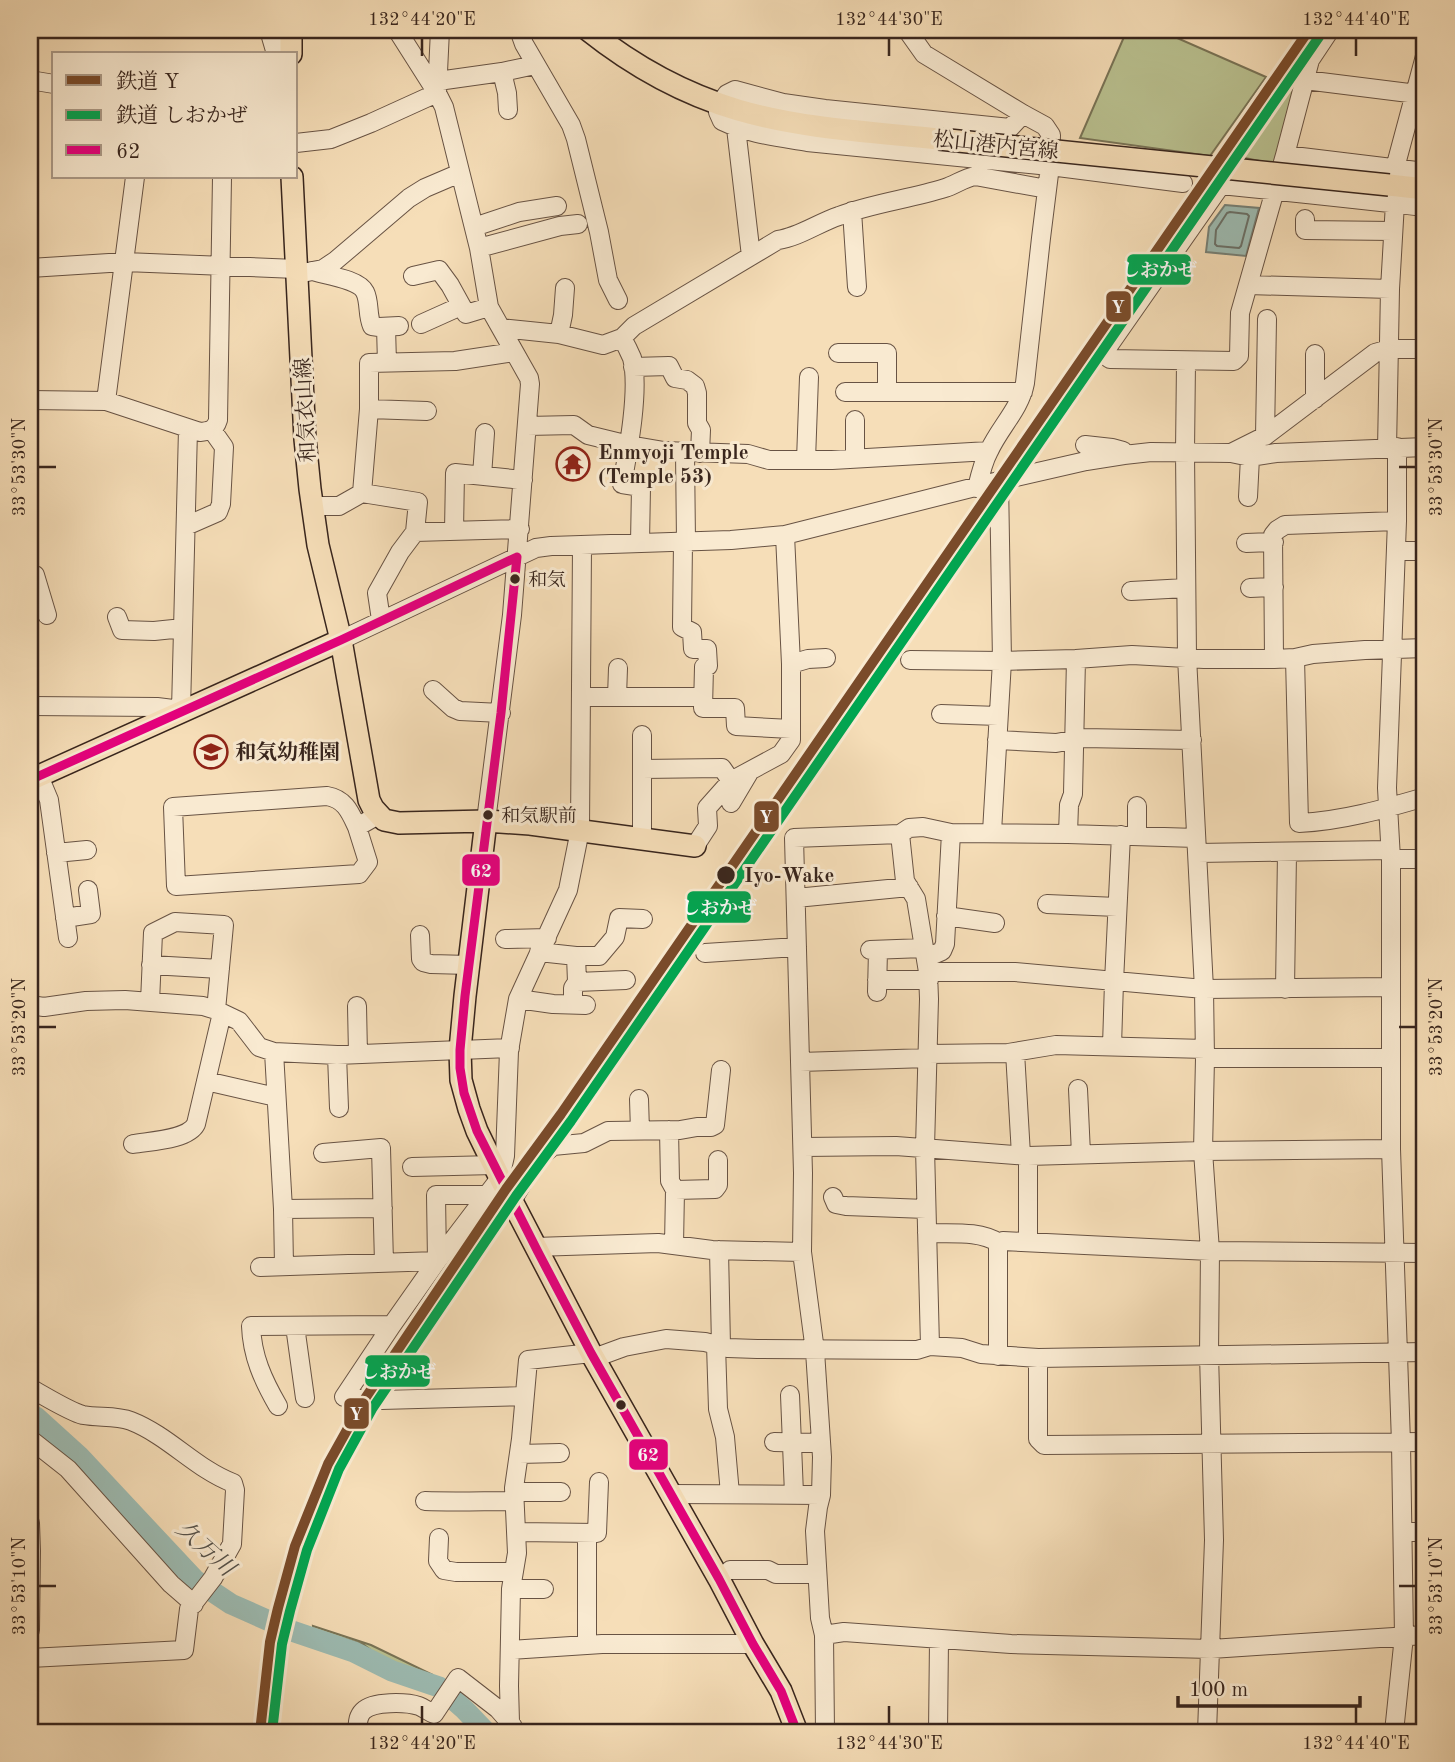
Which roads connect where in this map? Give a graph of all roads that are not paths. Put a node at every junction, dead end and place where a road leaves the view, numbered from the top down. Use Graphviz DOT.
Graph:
graph roads {
  1 [pos="269,30"];
  2 [pos="291,30"];
  3 [pos="397,30"];
  4 [pos="439,30"];
  5 [pos="519,30"];
  6 [pos="588,30"];
  7 [pos="907,30"];
  8 [pos="1330,30"];
  9 [pos="275,52"];
  10 [pos="291,52"];
  11 [pos="1425,57"];
  12 [pos="535,65"];
  13 [pos="502,72"];
  14 [pos="30,80"];
  15 [pos="1305,80"];
  16 [pos="52,83"];
  17 [pos="438,87"];
  18 [pos="1420,94"];
  19 [pos="720,104"];
  20 [pos="508,110"];
  21 [pos="1023,114"];
  22 [pos="736,128"];
  23 [pos="298,142"];
  24 [pos="1285,155"];
  25 [pos="1050,166"];
  26 [pos="1425,172"];
  27 [pos="460,173"];
  28 [pos="135,178"];
  29 [pos="222,178"];
  30 [pos="292,178"];
  31 [pos="1183,183"];
  32 [pos="1393,186"];
  33 [pos="1047,189"];
  34 [pos="1425,189"];
  35 [pos="1275,190"];
  36 [pos="557,206"];
  37 [pos="1425,207"];
  38 [pos="852,211"];
  39 [pos="1306,219"];
  40 [pos="578,224"];
  41 [pos="474,227"];
  42 [pos="1393,230"];
  43 [pos="479,248"];
  44 [pos="751,256"];
  45 [pos="125,262"];
  46 [pos="222,266"];
  47 [pos="30,268"];
  48 [pos="302,271"];
  49 [pos="413,276"];
  50 [pos="1248,285"];
  51 [pos="857,287"];
  52 [pos="565,288"];
  53 [pos="1390,289"];
  54 [pos="618,300"];
  55 [pos="461,306"];
  56 [pos="489,307"];
  57 [pos="1268,319"];
  58 [pos="421,324"];
  59 [pos="501,328"];
  60 [pos="559,334"];
  61 [pos="622,338"];
  62 [pos="1389,349"];
  63 [pos="1425,349"];
  64 [pos="514,352"];
  65 [pos="838,354"];
  66 [pos="1315,354"];
  67 [pos="1186,362"];
  68 [pos="387,363"];
  69 [pos="633,367"];
  70 [pos="809,377"];
  71 [pos="845,392"];
  72 [pos="887,392"];
  73 [pos="1023,392"];
  74 [pos="1315,399"];
  75 [pos="30,400"];
  76 [pos="106,401"];
  77 [pos="369,409"];
  78 [pos="427,411"];
  79 [pos="855,420"];
  80 [pos="527,426"];
  81 [pos="188,429"];
  82 [pos="212,430"];
  83 [pos="485,433"];
  84 [pos="1265,436"];
  85 [pos="629,445"];
  86 [pos="1085,445"];
  87 [pos="1425,447"];
  88 [pos="1392,448"];
  89 [pos="989,451"];
  90 [pos="692,452"];
  91 [pos="1185,452"];
  92 [pos="1231,453"];
  93 [pos="1124,455"];
  94 [pos="1250,457"];
  95 [pos="855,459"];
  96 [pos="806,460"];
  97 [pos="482,476"];
  98 [pos="523,480"];
  99 [pos="999,481"];
  100 [pos="977,488"];
  101 [pos="362,493"];
  102 [pos="1248,497"];
  103 [pos="312,506"];
  104 [pos="1397,521"];
  105 [pos="186,526"];
  106 [pos="520,529"];
  107 [pos="454,531"];
  108 [pos="415,532"];
  109 [pos="785,535"];
  110 [pos="685,542"];
  111 [pos="1273,542"];
  112 [pos="640,543"];
  113 [pos="1246,543"];
  114 [pos="582,545"];
  115 [pos="1396,551"];
  116 [pos="1425,551"];
  117 [pos="517,557"];
  118 [pos="30,573"];
  119 [pos="1274,587"];
  120 [pos="1186,588"];
  121 [pos="1250,588"];
  122 [pos="1131,591"];
  123 [pos="47,615"];
  124 [pos="117,617"];
  125 [pos="381,620"];
  126 [pos="183,628"];
  127 [pos="341,640"];
  128 [pos="1425,648"];
  129 [pos="1392,649"];
  130 [pos="1187,657"];
  131 [pos="826,658"];
  132 [pos="1295,658"];
  133 [pos="1076,659"];
  134 [pos="1274,659"];
  135 [pos="910,660"];
  136 [pos="1002,661"];
  137 [pos="791,664"];
  138 [pos="618,668"];
  139 [pos="433,690"];
  140 [pos="581,697"];
  141 [pos="617,697"];
  142 [pos="704,697"];
  143 [pos="30,706"];
  144 [pos="181,710"];
  145 [pos="501,713"];
  146 [pos="941,714"];
  147 [pos="998,716"];
  148 [pos="791,729"];
  149 [pos="642,735"];
  150 [pos="1074,739"];
  151 [pos="997,740"];
  152 [pos="1192,740"];
  153 [pos="642,769"];
  154 [pos="750,771"];
  155 [pos="35,778"];
  156 [pos="731,781"];
  157 [pos="1425,797"];
  158 [pos="731,803"];
  159 [pos="1137,806"];
  160 [pos="1388,808"];
  161 [pos="378,815"];
  162 [pos="486,821"];
  163 [pos="357,827"];
  164 [pos="580,830"];
  165 [pos="992,832"];
  166 [pos="951,833"];
  167 [pos="900,834"];
  168 [pos="1068,834"];
  169 [pos="1129,836"];
  170 [pos="642,838"];
  171 [pos="695,845"];
  172 [pos="1197,845"];
  173 [pos="87,850"];
  174 [pos="57,853"];
  175 [pos="1287,853"];
  176 [pos="1391,855"];
  177 [pos="1425,859"];
  178 [pos="909,887"];
  179 [pos="88,890"];
  180 [pos="796,898"];
  181 [pos="1048,904"];
  182 [pos="1117,907"];
  183 [pos="946,916"];
  184 [pos="65,918"];
  185 [pos="643,919"];
  186 [pos="995,923"];
  187 [pos="421,934"];
  188 [pos="68,938"];
  189 [pos="505,939"];
  190 [pos="543,945"];
  191 [pos="797,947"];
  192 [pos="705,953"];
  193 [pos="576,956"];
  194 [pos="151,965"];
  195 [pos="469,965"];
  196 [pos="927,965"];
  197 [pos="219,970"];
  198 [pos="625,979"];
  199 [pos="577,982"];
  200 [pos="1114,982"];
  201 [pos="1391,987"];
  202 [pos="1204,989"];
  203 [pos="1285,989"];
  204 [pos="518,999"];
  205 [pos="150,1002"];
  206 [pos="30,1005"];
  207 [pos="357,1006"];
  208 [pos="219,1011"];
  209 [pos="1112,1046"];
  210 [pos="510,1048"];
  211 [pos="460,1050"];
  212 [pos="274,1052"];
  213 [pos="1015,1052"];
  214 [pos="1205,1053"];
  215 [pos="358,1054"];
  216 [pos="337,1055"];
  217 [pos="928,1056"];
  218 [pos="1391,1058"];
  219 [pos="800,1062"];
  220 [pos="721,1070"];
  221 [pos="206,1081"];
  222 [pos="1078,1088"];
  223 [pos="276,1097"];
  224 [pos="639,1099"];
  225 [pos="339,1108"];
  226 [pos="668,1130"];
  227 [pos="640,1131"];
  228 [pos="133,1143"];
  229 [pos="803,1147"];
  230 [pos="925,1148"];
  231 [pos="1391,1149"];
  232 [pos="1203,1151"];
  233 [pos="323,1153"];
  234 [pos="1081,1154"];
  235 [pos="1025,1156"];
  236 [pos="718,1160"];
  237 [pos="412,1167"];
  238 [pos="494,1180"];
  239 [pos="675,1190"];
  240 [pos="833,1197"];
  241 [pos="512,1201"];
  242 [pos="383,1208"];
  243 [pos="283,1209"];
  244 [pos="926,1209"];
  245 [pos="927,1233"];
  246 [pos="1028,1241"];
  247 [pos="999,1243"];
  248 [pos="674,1245"];
  249 [pos="536,1247"];
  250 [pos="719,1250"];
  251 [pos="1210,1251"];
  252 [pos="803,1252"];
  253 [pos="1425,1252"];
  254 [pos="1395,1253"];
  255 [pos="438,1261"];
  256 [pos="384,1263"];
  257 [pos="284,1266"];
  258 [pos="260,1267"];
  259 [pos="392,1325"];
  260 [pos="295,1326"];
  261 [pos="718,1346"];
  262 [pos="930,1346"];
  263 [pos="815,1351"];
  264 [pos="1425,1352"];
  265 [pos="1398,1353"];
  266 [pos="1209,1354"];
  267 [pos="593,1356"];
  268 [pos="998,1356"];
  269 [pos="1038,1358"];
  270 [pos="30,1389"];
  271 [pos="790,1395"];
  272 [pos="524,1396"];
  273 [pos="305,1398"];
  274 [pos="278,1406"];
  275 [pos="30,1439"];
  276 [pos="782,1442"];
  277 [pos="1425,1442"];
  278 [pos="821,1443"];
  279 [pos="1212,1443"];
  280 [pos="1401,1443"];
  281 [pos="560,1453"];
  282 [pos="519,1454"];
  283 [pos="599,1482"];
  284 [pos="561,1492"];
  285 [pos="671,1494"];
  286 [pos="730,1494"];
  287 [pos="794,1494"];
  288 [pos="821,1495"];
  289 [pos="514,1496"];
  290 [pos="425,1501"];
  291 [pos="30,1523"];
  292 [pos="517,1532"];
  293 [pos="1403,1532"];
  294 [pos="1425,1532"];
  295 [pos="587,1533"];
  296 [pos="439,1538"];
  297 [pos="730,1570"];
  298 [pos="816,1574"];
  299 [pos="513,1581"];
  300 [pos="544,1590"];
  301 [pos="195,1602"];
  302 [pos="30,1630"];
  303 [pos="824,1635"];
  304 [pos="1425,1635"];
  305 [pos="1404,1636"];
  306 [pos="939,1640"];
  307 [pos="752,1644"];
  308 [pos="587,1646"];
  309 [pos="1211,1649"];
  310 [pos="510,1650"];
  311 [pos="30,1658"];
  312 [pos="513,1727"];
  313 [pos="358,1732"];
  314 [pos="797,1732"];
  315 [pos="825,1732"];
  316 [pos="938,1732"];
  317 [pos="1208,1732"];
  318 [pos="1394,1732"];
  1 -- 9 [label="street"];
  2 -- 10 [label="main road"];
  3 -- 17 [label="street"];
  4 -- 17 [label="street"];
  5 -- 12 [label="street"];
  6 -- 19 [label="main road, 松山港内宮線"];
  7 -- 21 [label="street"];
  8 -- 15 [label="street"];
  11 -- 18 [label="street"];
  12 -- 13 [label="street"];
  12 -- 54 [label="street"];
  13 -- 17 [label="street"];
  13 -- 20 [label="street"];
  14 -- 16 [label="street"];
  15 -- 18 [label="street"];
  15 -- 24 [label="street"];
  17 -- 23 [label="street"];
  17 -- 27 [label="street"];
  18 -- 32 [label="street"];
  19 -- 21 [label="street"];
  19 -- 22 [label="street"];
  19 -- 32 [label="main road, 松山港内宮線, bridge"];
  21 -- 25 [label="street"];
  22 -- 25 [label="street"];
  22 -- 44 [label="street"];
  24 -- 32 [label="street"];
  24 -- 35 [label="street"];
  25 -- 31 [label="street"];
  25 -- 33 [label="street"];
  26 -- 32 [label="street"];
  27 -- 41 [label="street"];
  27 -- 48 [label="street"];
  28 -- 45 [label="street"];
  29 -- 46 [label="street"];
  30 -- 48 [label="main road, 和気衣山線"];
  32 -- 34 [label="main road, 松山港内宮線"];
  32 -- 35 [label="street"];
  32 -- 37 [label="street"];
  32 -- 42 [label="street"];
  33 -- 38 [label="street"];
  33 -- 73 [label="street"];
  35 -- 50 [label="street"];
  35 -- 67 [label="street"];
  36 -- 41 [label="street"];
  38 -- 44 [label="street"];
  38 -- 51 [label="street"];
  39 -- 42 [label="street"];
  40 -- 43 [label="street"];
  41 -- 43 [label="street"];
  42 -- 53 [label="street"];
  43 -- 56 [label="street"];
  44 -- 61 [label="street"];
  45 -- 46 [label="street"];
  45 -- 47 [label="street"];
  45 -- 76 [label="street"];
  46 -- 48 [label="street"];
  46 -- 82 [label="street"];
  48 -- 68 [label="street"];
  48 -- 103 [label="main road, 和気衣山線"];
  49 -- 55 [label="street"];
  50 -- 53 [label="street"];
  50 -- 67 [label="street"];
  52 -- 60 [label="street"];
  53 -- 62 [label="street"];
  55 -- 56 [label="street"];
  55 -- 58 [label="street"];
  56 -- 59 [label="street"];
  57 -- 84 [label="street"];
  59 -- 60 [label="street"];
  59 -- 64 [label="street"];
  60 -- 61 [label="street"];
  61 -- 69 [label="street"];
  62 -- 63 [label="street"];
  62 -- 74 [label="street"];
  62 -- 88 [label="street"];
  64 -- 68 [label="street"];
  64 -- 80 [label="street"];
  65 -- 72 [label="street"];
  66 -- 74 [label="street"];
  67 -- 91 [label="street"];
  68 -- 77 [label="street"];
  69 -- 85 [label="street"];
  69 -- 90 [label="street"];
  70 -- 96 [label="street"];
  71 -- 72 [label="street"];
  72 -- 73 [label="street"];
  73 -- 89 [label="street"];
  74 -- 84 [label="street"];
  75 -- 76 [label="street"];
  76 -- 81 [label="street"];
  77 -- 78 [label="street"];
  77 -- 101 [label="street"];
  79 -- 95 [label="street"];
  80 -- 85 [label="street"];
  80 -- 98 [label="street"];
  81 -- 82 [label="street"];
  81 -- 105 [label="street"];
  82 -- 105 [label="street"];
  83 -- 97 [label="street"];
  84 -- 92 [label="street"];
  85 -- 90 [label="street"];
  85 -- 112 [label="street"];
  86 -- 93 [label="street"];
  87 -- 88 [label="street"];
  88 -- 94 [label="street"];
  88 -- 104 [label="street"];
  89 -- 95 [label="street"];
  89 -- 100 [label="street"];
  90 -- 96 [label="street"];
  90 -- 110 [label="street"];
  91 -- 92 [label="street"];
  91 -- 93 [label="street"];
  91 -- 120 [label="street"];
  92 -- 94 [label="street"];
  93 -- 99 [label="street"];
  94 -- 102 [label="street"];
  95 -- 96 [label="street"];
  97 -- 98 [label="street"];
  97 -- 107 [label="street"];
  98 -- 106 [label="street"];
  99 -- 100 [label="street"];
  99 -- 136 [label="street"];
  100 -- 109 [label="street"];
  101 -- 103 [label="street"];
  101 -- 108 [label="street"];
  103 -- 127 [label="main road, 和気衣山線"];
  104 -- 111 [label="street"];
  104 -- 115 [label="street"];
  105 -- 126 [label="street"];
  106 -- 107 [label="street"];
  106 -- 117 [label="street"];
  107 -- 108 [label="street"];
  108 -- 125 [label="street"];
  109 -- 110 [label="street"];
  109 -- 137 [label="street"];
  110 -- 112 [label="street"];
  110 -- 142 [label="street"];
  111 -- 113 [label="street"];
  111 -- 119 [label="street"];
  112 -- 114 [label="street"];
  114 -- 117 [label="street"];
  114 -- 140 [label="street"];
  115 -- 116 [label="street"];
  115 -- 129 [label="street"];
  117 -- 125 [label="street"];
  117 -- 145 [label="street"];
  118 -- 123 [label="street"];
  119 -- 121 [label="street"];
  119 -- 134 [label="street"];
  120 -- 122 [label="street"];
  120 -- 130 [label="street"];
  124 -- 126 [label="street"];
  125 -- 127 [label="street"];
  126 -- 144 [label="street"];
  127 -- 144 [label="main road"];
  127 -- 161 [label="main road, 和気衣山線"];
  128 -- 129 [label="street"];
  129 -- 132 [label="street"];
  129 -- 160 [label="street"];
  130 -- 133 [label="street"];
  130 -- 134 [label="street"];
  130 -- 152 [label="street"];
  131 -- 137 [label="street"];
  132 -- 134 [label="street"];
  132 -- 160 [label="street"];
  133 -- 136 [label="street"];
  133 -- 150 [label="street"];
  135 -- 136 [label="street"];
  136 -- 147 [label="street"];
  137 -- 148 [label="street"];
  138 -- 141 [label="street"];
  139 -- 145 [label="street"];
  140 -- 141 [label="street"];
  140 -- 164 [label="street"];
  141 -- 142 [label="street"];
  142 -- 148 [label="street"];
  143 -- 144 [label="street"];
  144 -- 155 [label="main road"];
  145 -- 162 [label="street"];
  146 -- 147 [label="street"];
  147 -- 151 [label="street"];
  148 -- 154 [label="street"];
  149 -- 153 [label="street"];
  150 -- 151 [label="street"];
  150 -- 152 [label="street"];
  150 -- 168 [label="street"];
  151 -- 165 [label="street"];
  152 -- 172 [label="street"];
  153 -- 156 [label="street"];
  153 -- 170 [label="street"];
  154 -- 156 [label="street"];
  154 -- 158 [label="street"];
  155 -- 174 [label="street"];
  156 -- 171 [label="street"];
  157 -- 160 [label="street"];
  159 -- 169 [label="street"];
  160 -- 176 [label="street"];
  161 -- 162 [label="main road"];
  161 -- 163 [label="street"];
  162 -- 164 [label="main road"];
  162 -- 195 [label="main road"];
  163 -- 163 [label="street"];
  164 -- 170 [label="main road"];
  164 -- 190 [label="street"];
  165 -- 166 [label="street"];
  165 -- 168 [label="street"];
  166 -- 167 [label="street"];
  166 -- 183 [label="street"];
  167 -- 178 [label="street"];
  167 -- 180 [label="street"];
  168 -- 169 [label="street"];
  169 -- 172 [label="street"];
  169 -- 182 [label="street"];
  170 -- 171 [label="main road"];
  172 -- 175 [label="street"];
  172 -- 202 [label="street"];
  173 -- 174 [label="street"];
  174 -- 184 [label="street"];
  175 -- 176 [label="street"];
  175 -- 203 [label="street"];
  176 -- 177 [label="street"];
  176 -- 201 [label="street"];
  178 -- 180 [label="street"];
  178 -- 196 [label="street"];
  179 -- 184 [label="street"];
  180 -- 191 [label="street"];
  181 -- 182 [label="street"];
  182 -- 200 [label="street"];
  183 -- 186 [label="street"];
  183 -- 196 [label="street"];
  184 -- 188 [label="street"];
  185 -- 193 [label="street"];
  187 -- 195 [label="street"];
  189 -- 190 [label="street"];
  190 -- 193 [label="street"];
  190 -- 204 [label="street"];
  191 -- 192 [label="street"];
  191 -- 219 [label="street"];
  193 -- 199 [label="street"];
  194 -- 197 [label="street"];
  194 -- 197 [label="street"];
  194 -- 205 [label="street"];
  195 -- 211 [label="main road"];
  196 -- 196 [label="street"];
  196 -- 200 [label="street"];
  196 -- 217 [label="street"];
  197 -- 208 [label="street"];
  198 -- 199 [label="street"];
  199 -- 204 [label="street"];
  200 -- 202 [label="street"];
  200 -- 209 [label="street"];
  201 -- 203 [label="street"];
  201 -- 218 [label="street"];
  202 -- 203 [label="street"];
  202 -- 214 [label="street"];
  204 -- 210 [label="street"];
  205 -- 206 [label="street"];
  205 -- 208 [label="street"];
  207 -- 215 [label="street"];
  208 -- 212 [label="street"];
  208 -- 221 [label="street"];
  209 -- 213 [label="street"];
  209 -- 214 [label="street"];
  210 -- 211 [label="street"];
  210 -- 238 [label="street"];
  211 -- 215 [label="street"];
  211 -- 238 [label="main road"];
  212 -- 216 [label="street"];
  212 -- 223 [label="street"];
  213 -- 217 [label="street"];
  213 -- 235 [label="street"];
  214 -- 218 [label="street"];
  214 -- 232 [label="street"];
  215 -- 216 [label="street"];
  216 -- 225 [label="street"];
  217 -- 219 [label="street"];
  217 -- 230 [label="street"];
  218 -- 231 [label="street"];
  219 -- 229 [label="street"];
  220 -- 226 [label="street"];
  221 -- 223 [label="street"];
  221 -- 228 [label="street"];
  222 -- 234 [label="street"];
  223 -- 243 [label="street"];
  224 -- 227 [label="street"];
  226 -- 227 [label="street"];
  226 -- 239 [label="street"];
  227 -- 241 [label="street"];
  229 -- 230 [label="street"];
  229 -- 252 [label="street"];
  230 -- 235 [label="street"];
  230 -- 244 [label="street"];
  231 -- 232 [label="street"];
  231 -- 254 [label="street"];
  232 -- 234 [label="street"];
  232 -- 251 [label="street"];
  233 -- 242 [label="street"];
  234 -- 235 [label="street"];
  235 -- 246 [label="street"];
  236 -- 239 [label="street"];
  237 -- 238 [label="street"];
  238 -- 241 [label="main road"];
  238 -- 255 [label="street"];
  238 -- 255 [label="street"];
  239 -- 248 [label="street"];
  240 -- 244 [label="street"];
  241 -- 249 [label="main road"];
  242 -- 243 [label="street"];
  242 -- 256 [label="street"];
  243 -- 257 [label="street"];
  244 -- 245 [label="street"];
  245 -- 247 [label="street"];
  245 -- 262 [label="street"];
  246 -- 247 [label="street"];
  246 -- 251 [label="street"];
  247 -- 268 [label="street"];
  248 -- 249 [label="street"];
  248 -- 250 [label="street"];
  249 -- 267 [label="main road"];
  250 -- 252 [label="street"];
  250 -- 261 [label="street"];
  251 -- 254 [label="street"];
  251 -- 266 [label="street"];
  252 -- 263 [label="street"];
  253 -- 254 [label="street"];
  254 -- 265 [label="street"];
  255 -- 256 [label="street"];
  255 -- 259 [label="street"];
  256 -- 257 [label="street"];
  257 -- 258 [label="street"];
  259 -- 260 [label="street"];
  259 -- 272 [label="street"];
  260 -- 273 [label="street"];
  260 -- 274 [label="street"];
  261 -- 263 [label="street"];
  261 -- 267 [label="street"];
  261 -- 286 [label="street"];
  262 -- 263 [label="street"];
  262 -- 268 [label="street"];
  263 -- 278 [label="street"];
  264 -- 265 [label="street"];
  265 -- 266 [label="street"];
  265 -- 280 [label="street"];
  266 -- 269 [label="street"];
  266 -- 279 [label="street"];
  267 -- 272 [label="street"];
  267 -- 285 [label="main road"];
  268 -- 269 [label="street"];
  269 -- 279 [label="street"];
  270 -- 301 [label="street"];
  271 -- 276 [label="street"];
  272 -- 282 [label="street"];
  275 -- 301 [label="street"];
  276 -- 278 [label="street"];
  276 -- 287 [label="street"];
  277 -- 280 [label="street"];
  278 -- 288 [label="street"];
  279 -- 280 [label="street"];
  279 -- 309 [label="street"];
  280 -- 293 [label="street"];
  281 -- 282 [label="street"];
  282 -- 289 [label="street"];
  283 -- 295 [label="street"];
  284 -- 289 [label="street"];
  285 -- 286 [label="street"];
  285 -- 307 [label="main road"];
  286 -- 287 [label="street"];
  287 -- 288 [label="street"];
  288 -- 298 [label="street"];
  289 -- 290 [label="street"];
  289 -- 292 [label="street"];
  291 -- 302 [label="street"];
  292 -- 295 [label="street"];
  292 -- 299 [label="street"];
  293 -- 294 [label="street"];
  293 -- 305 [label="street"];
  295 -- 308 [label="street"];
  296 -- 299 [label="street"];
  297 -- 298 [label="street"];
  298 -- 303 [label="street"];
  299 -- 300 [label="street"];
  299 -- 310 [label="street"];
  301 -- 311 [label="street"];
  303 -- 306 [label="street"];
  303 -- 315 [label="street"];
  304 -- 305 [label="street"];
  305 -- 309 [label="street"];
  305 -- 318 [label="street"];
  306 -- 309 [label="street"];
  306 -- 316 [label="street"];
  307 -- 308 [label="street"];
  307 -- 314 [label="main road"];
  308 -- 310 [label="street"];
  309 -- 317 [label="street"];
  310 -- 312 [label="street"];
  312 -- 313 [label="street"];
}
